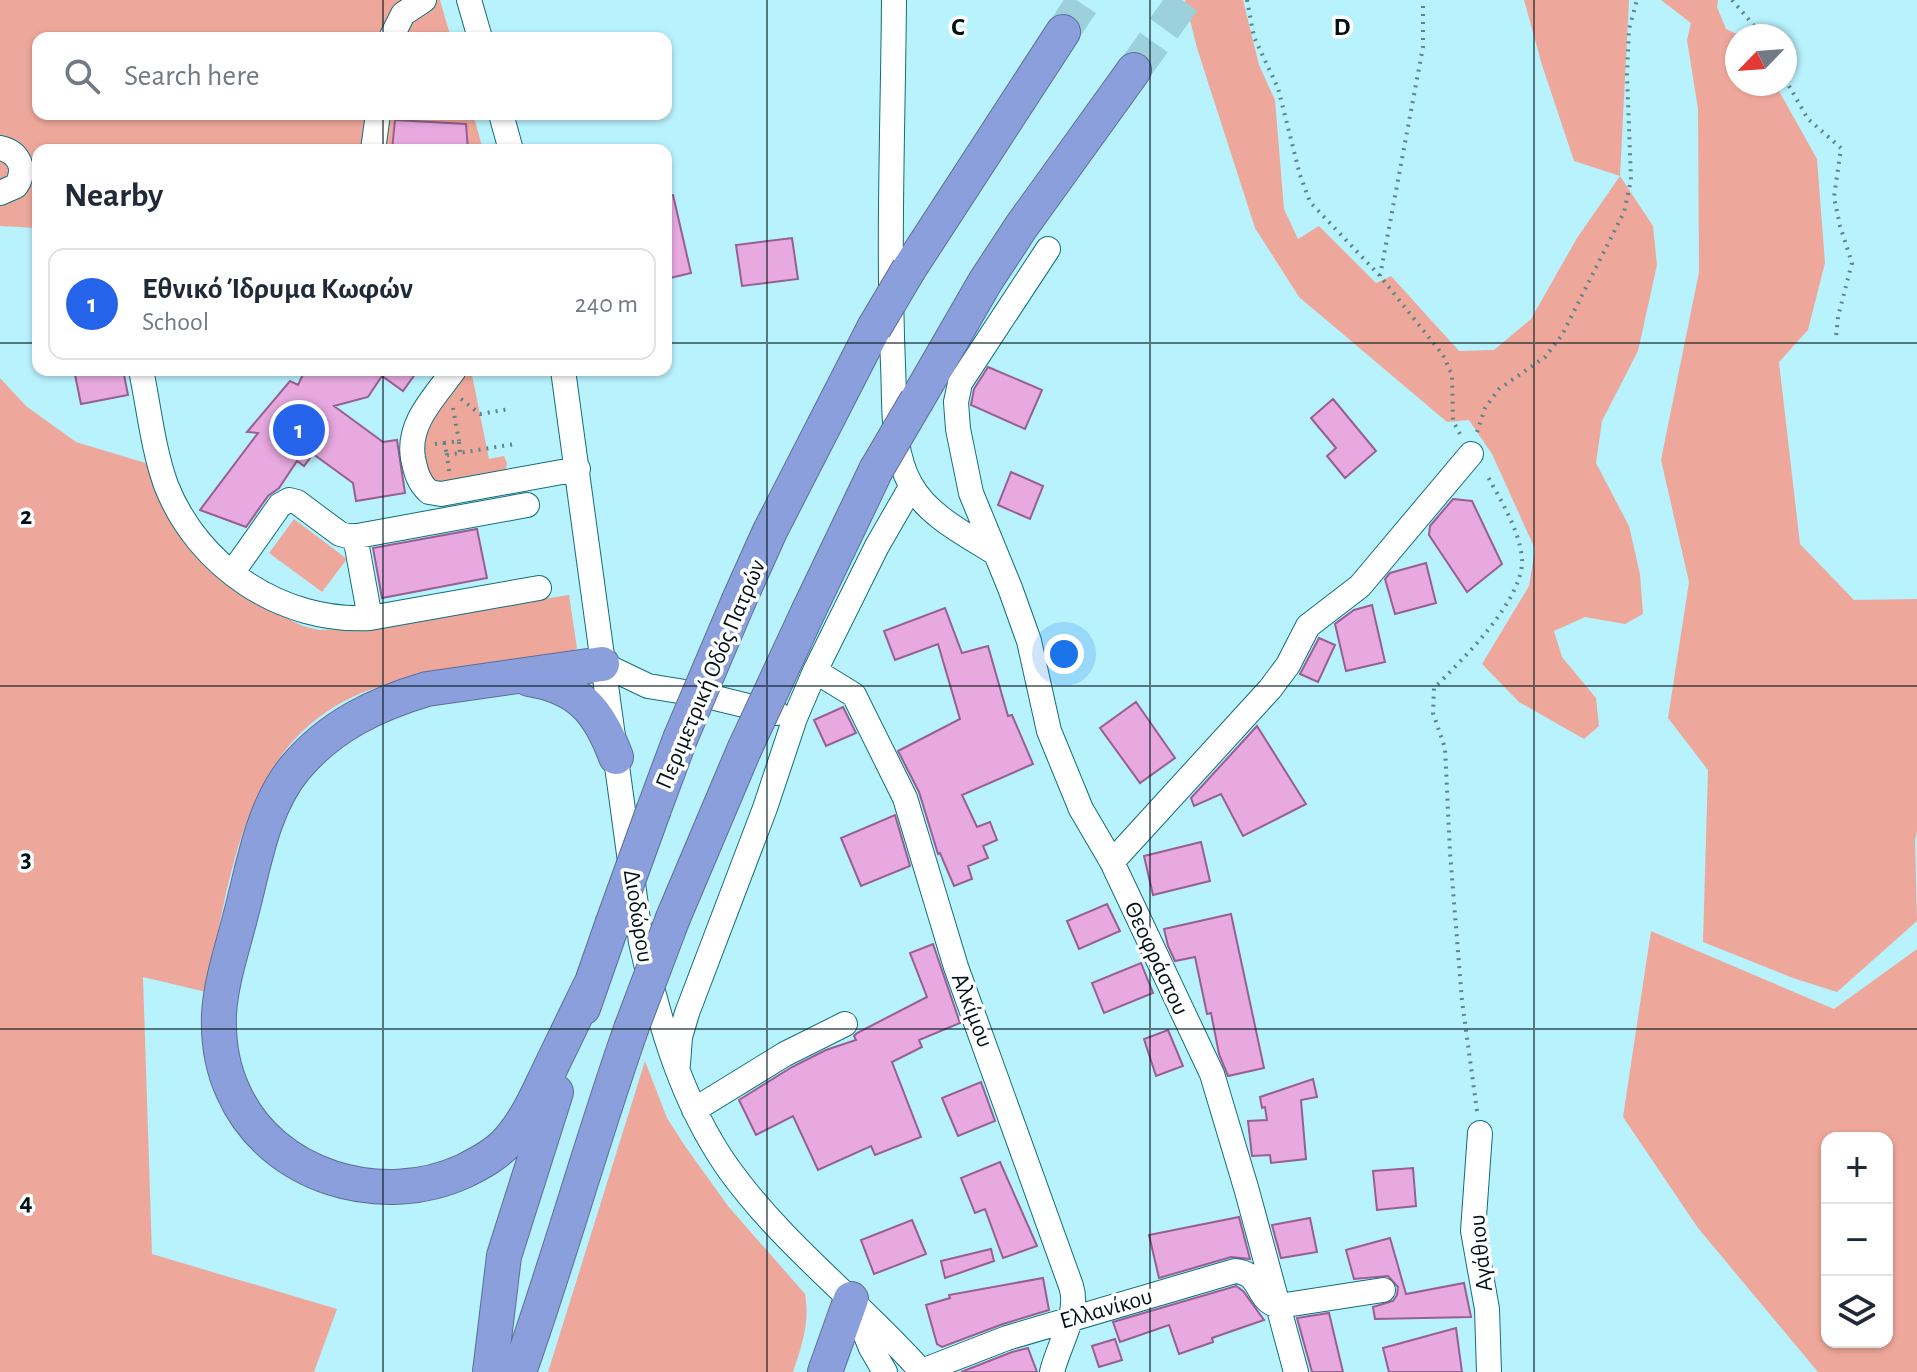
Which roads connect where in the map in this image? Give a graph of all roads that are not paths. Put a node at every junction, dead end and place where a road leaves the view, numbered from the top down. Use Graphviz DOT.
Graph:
graph roads {
  1 [pos="424,0"];
  2 [pos="469,0"];
  3 [pos="894,0"];
  4 [pos="394,32"];
  5 [pos="478,32"];
  6 [pos="1063,32"];
  7 [pos="1134,70"];
  8 [pos="377,120"];
  9 [pos="503,120"];
  10 [pos="374,144"];
  11 [pos="509,144"];
  12 [pos="19,156"];
  13 [pos="0,193"];
  14 [pos="1048,249"];
  15 [pos="142,376"];
  16 [pos="450,376"];
  17 [pos="564,376"];
  18 [pos="1471,454"];
  19 [pos="578,469"];
  20 [pos="911,487"];
  21 [pos="527,505"];
  22 [pos="355,536"];
  23 [pos="995,553"];
  24 [pos="232,573"];
  25 [pos="539,588"];
  26 [pos="370,618"];
  27 [pos="602,664"];
  28 [pos="815,671"];
  29 [pos="505,677"];
  30 [pos="795,718"];
  31 [pos="616,757"];
  32 [pos="1112,862"];
  33 [pos="590,986"];
  34 [pos="845,1024"];
  35 [pos="677,1070"];
  36 [pos="694,1110"];
  37 [pos="1480,1133"];
  38 [pos="550,1283"];
  39 [pos="1383,1290"];
  40 [pos="851,1299"];
  41 [pos="1279,1306"];
  42 [pos="1071,1318"];
  43 [pos="490,1372"];
  44 [pos="519,1372"];
  45 [pos="534,1372"];
  46 [pos="825,1372"];
  47 [pos="885,1372"];
  48 [pos="922,1372"];
  49 [pos="1052,1372"];
  50 [pos="1296,1372"];
  51 [pos="1489,1372"];
  1 -- 4 [label="street"];
  2 -- 5 [label="street"];
  3 -- 20 [label="street"];
  6 -- 33 [label="highway, Περιμετρική Οδός Πατρών, bridge"];
  7 -- 38 [label="highway, bridge"];
  8 -- 10 [label="street"];
  9 -- 11 [label="street"];
  12 -- 13 [label="street"];
  14 -- 23 [label="street, Θεοφράστου"];
  15 -- 24 [label="street"];
  16 -- 19 [label="street"];
  17 -- 19 [label="street, Διοδώρου"];
  18 -- 32 [label="street"];
  19 -- 27 [label="street, Διοδώρου"];
  20 -- 23 [label="street"];
  20 -- 28 [label="street"];
  21 -- 22 [label="street"];
  22 -- 24 [label="street"];
  22 -- 26 [label="street"];
  23 -- 32 [label="street, Θεοφράστου"];
  24 -- 26 [label="street"];
  25 -- 26 [label="street"];
  27 -- 29 [label="highway"];
  27 -- 30 [label="street"];
  27 -- 31 [label="street, Διοδώρου"];
  28 -- 30 [label="street"];
  28 -- 42 [label="street, Αλκίμου"];
  29 -- 31 [label="highway"];
  29 -- 33 [label="highway"];
  30 -- 35 [label="street"];
  31 -- 35 [label="street, Διοδώρου"];
  32 -- 41 [label="street, Θεοφράστου"];
  33 -- 43 [label="highway, Περιμετρική Οδός Πατρών"];
  34 -- 36 [label="street"];
  35 -- 36 [label="street, Διοδώρου"];
  36 -- 40 [label="street, Διοδώρου"];
  37 -- 51 [label="street, Αγάθιου"];
  38 -- 44 [label="highway"];
  38 -- 45 [label="highway"];
  39 -- 41 [label="street"];
  40 -- 46 [label="highway"];
  40 -- 47 [label="street"];
  40 -- 48 [label="street, Διοδώρου"];
  41 -- 42 [label="street, Ελλανίκου"];
  41 -- 50 [label="street, Θεοφράστου"];
  42 -- 48 [label="street, Ελλανίκου"];
  42 -- 49 [label="street, Αλκίμου"];
}
